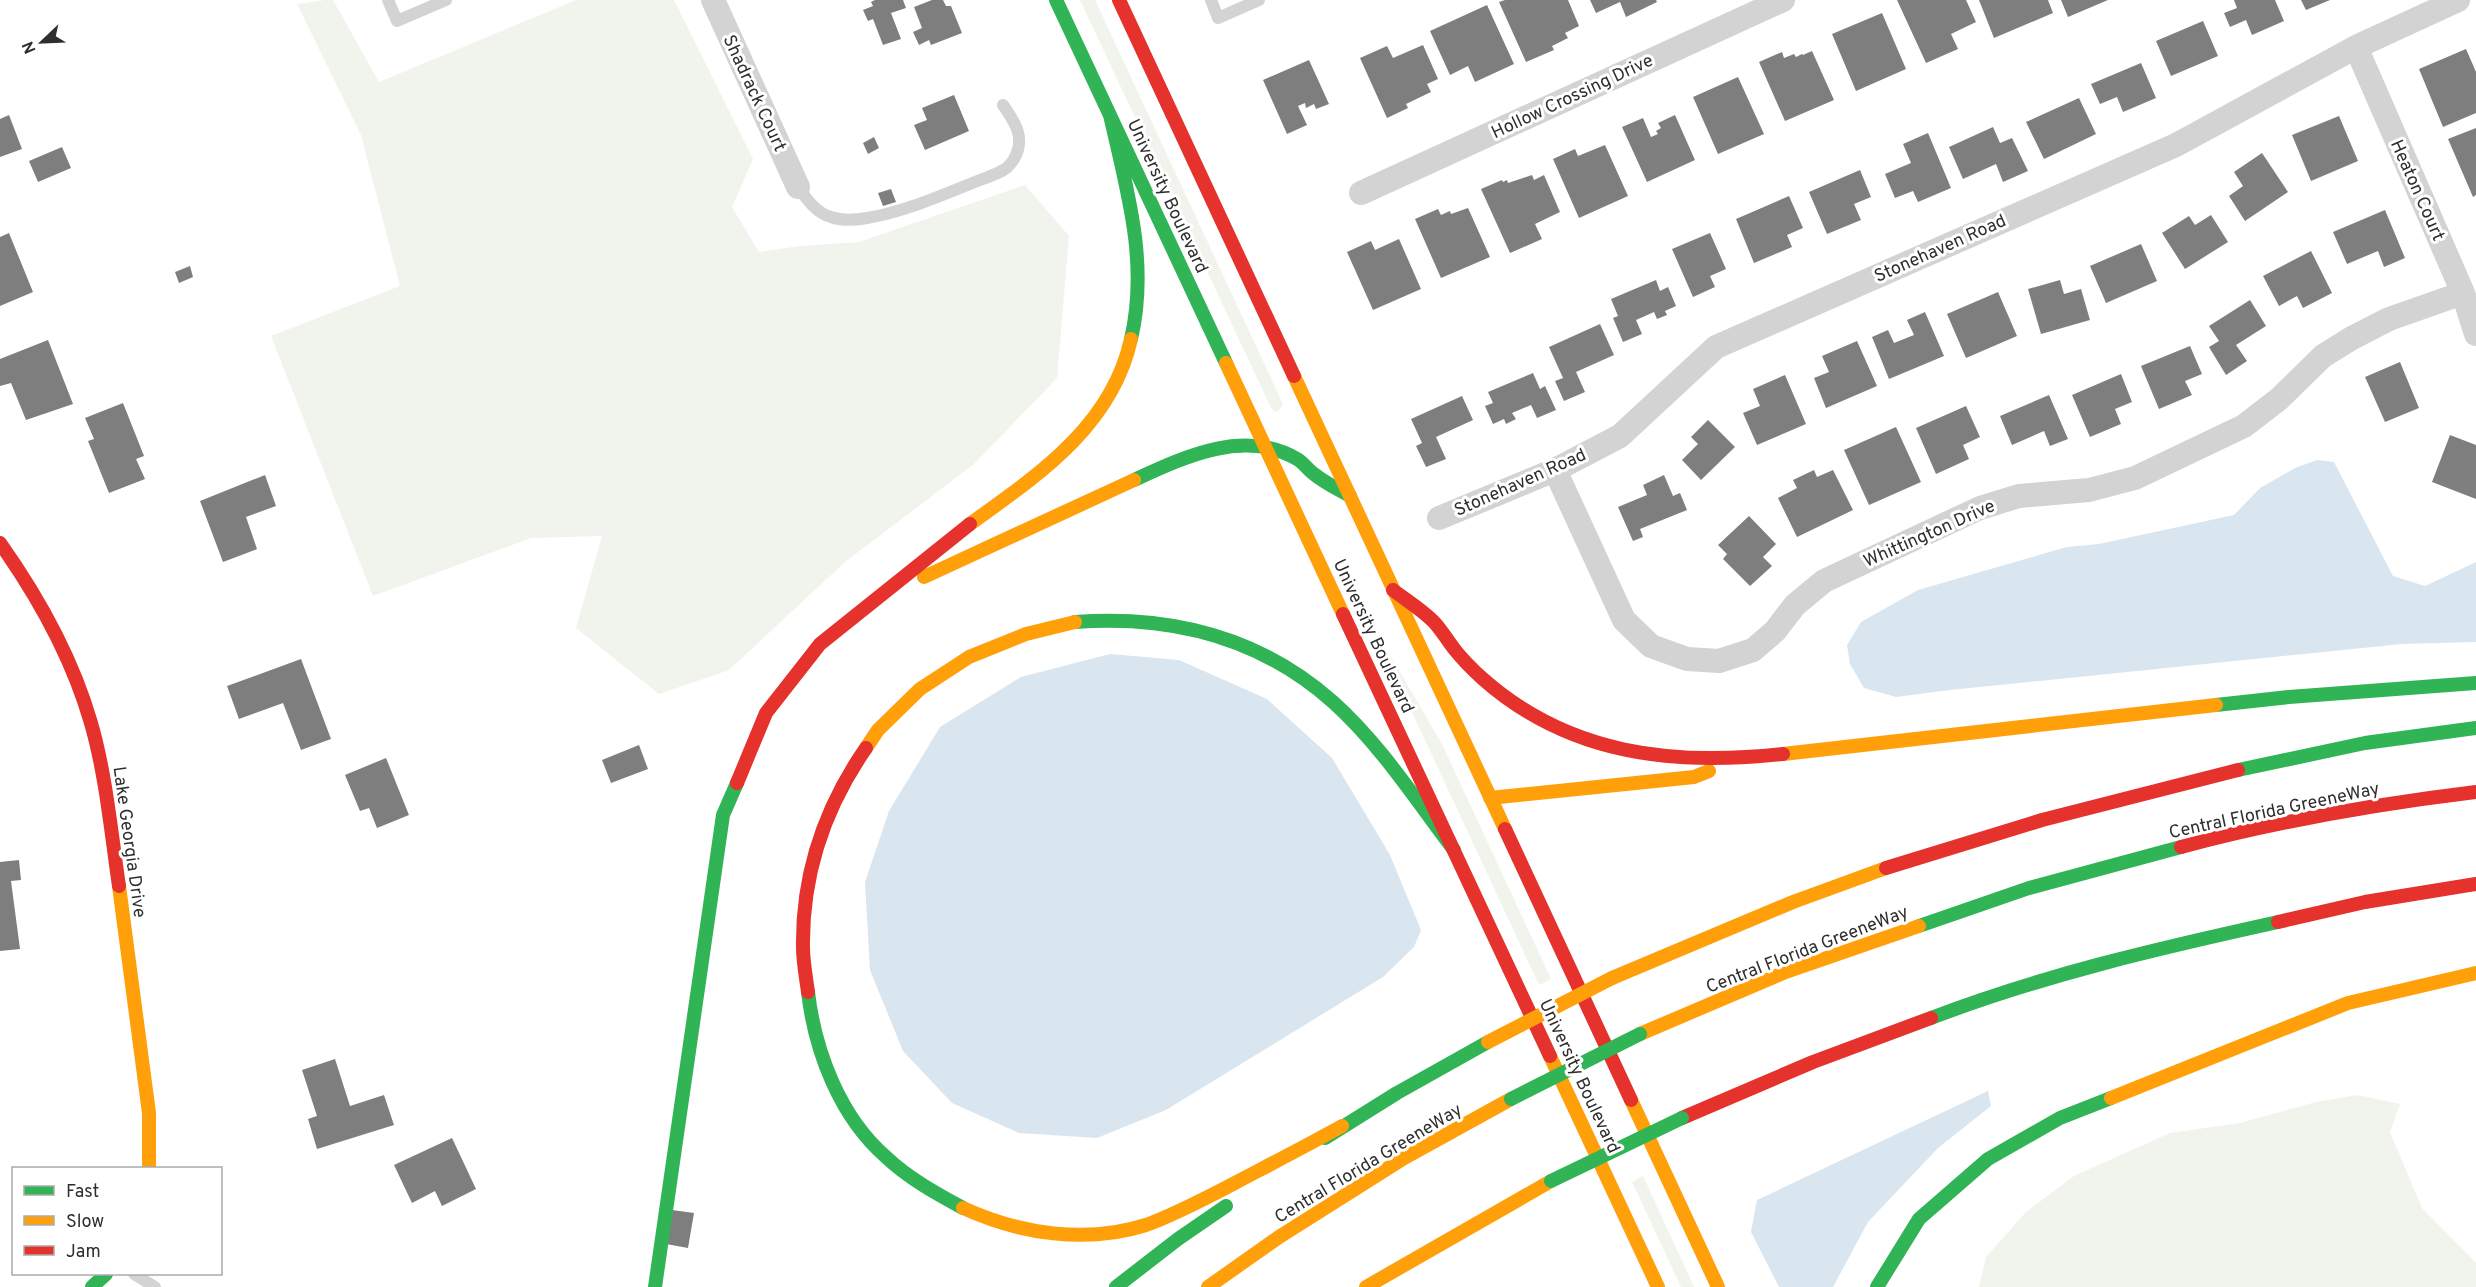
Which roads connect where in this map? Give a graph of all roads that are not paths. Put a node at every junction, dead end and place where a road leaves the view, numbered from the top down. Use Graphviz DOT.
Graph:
graph roads {
  1 [pos="388,0"];
  2 [pos="446,0"];
  3 [pos="712,0"];
  4 [pos="1056,0"];
  5 [pos="1119,0"];
  6 [pos="1211,0"];
  7 [pos="1259,0"];
  8 [pos="1783,0"];
  9 [pos="2458,0"];
  10 [pos="2356,47"];
  11 [pos="1003,105"];
  12 [pos="1110,115"];
  13 [pos="798,186"];
  14 [pos="1361,193"];
  15 [pos="2463,293"];
  16 [pos="2476,334"];
  17 [pos="1267,448"];
  18 [pos="1555,470"];
  19 [pos="1350,496"];
  20 [pos="1439,518"];
  21 [pos="0,543"];
  22 [pos="1393,590"];
  23 [pos="881,597"];
  24 [pos="2476,683"];
  25 [pos="2476,728"];
  26 [pos="1738,759"];
  27 [pos="2476,792"];
  28 [pos="1490,798"];
  29 [pos="1454,850"];
  30 [pos="2476,884"];
  31 [pos="2476,973"];
  32 [pos="1342,1126"];
  33 [pos="149,1167"];
  34 [pos="105,1275"];
  35 [pos="136,1275"];
  36 [pos="92,1287"];
  37 [pos="155,1287"];
  38 [pos="655,1287"];
  39 [pos="1116,1287"];
  40 [pos="1208,1287"];
  41 [pos="1366,1287"];
  42 [pos="1658,1287"];
  43 [pos="1718,1287"];
  44 [pos="1877,1287"];
  1 -- 2 [label="lane"];
  3 -- 13 [label="street, Shadrack Court"];
  4 -- 12 [label="main road, University Boulevard"];
  5 -- 19 [label="main road, University Boulevard"];
  6 -- 7 [label="lane"];
  8 -- 14 [label="street, Hollow Crossing Drive"];
  9 -- 10 [label="street, Stonehaven Road"];
  10 -- 15 [label="street, Heaton Court"];
  10 -- 18 [label="street, Stonehaven Road"];
  11 -- 13 [label="lane"];
  12 -- 17 [label="main road, University Boulevard"];
  12 -- 23 [label="main road"];
  15 -- 16 [label="street, Heaton Court"];
  15 -- 18 [label="street, Whittington Drive"];
  17 -- 19 [label="main road"];
  17 -- 23 [label="main road"];
  17 -- 29 [label="main road, University Boulevard"];
  18 -- 20 [label="street, Stonehaven Road"];
  19 -- 22 [label="main road, University Boulevard"];
  21 -- 33 [label="main road, Lake Georgia Drive"];
  22 -- 26 [label="main road"];
  22 -- 28 [label="main road, University Boulevard"];
  23 -- 38 [label="main road"];
  24 -- 26 [label="main road"];
  25 -- 32 [label="main road, bridge"];
  26 -- 28 [label="main road"];
  27 -- 40 [label="main road, Central Florida GreeneWay, bridge"];
  28 -- 43 [label="main road, University Boulevard"];
  29 -- 32 [label="main road"];
  29 -- 42 [label="main road, University Boulevard"];
  30 -- 41 [label="main road, bridge"];
  31 -- 44 [label="main road"];
  32 -- 39 [label="main road"];
  34 -- 36 [label="main road"];
  35 -- 37 [label="lane"];
}
